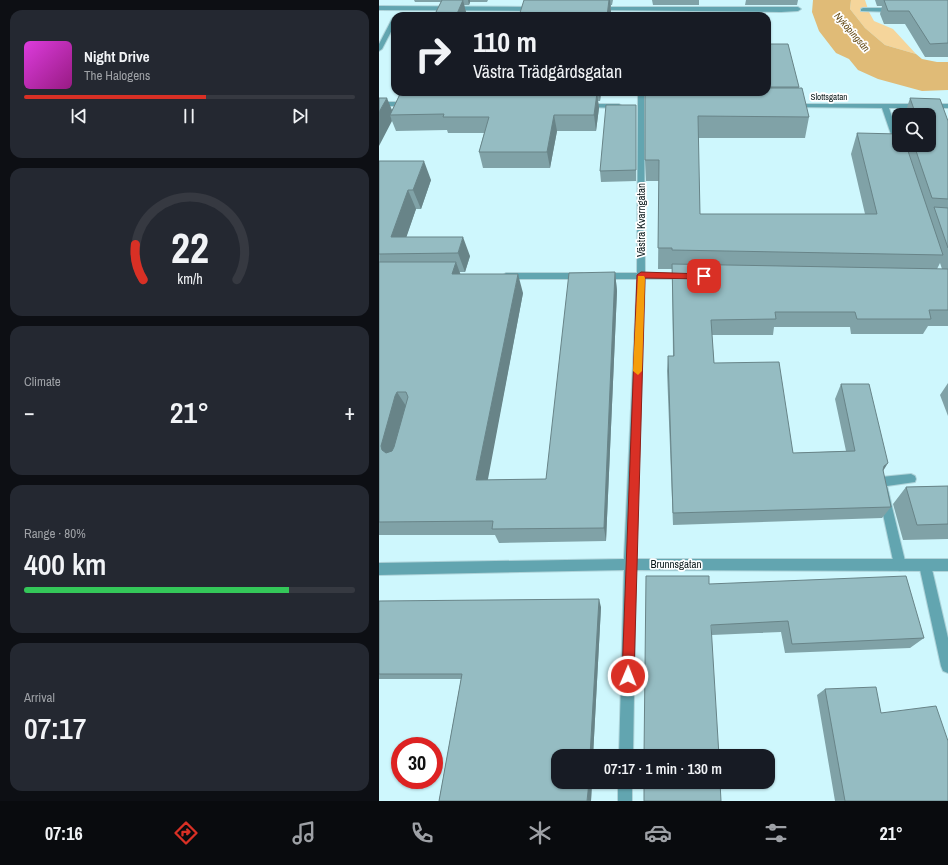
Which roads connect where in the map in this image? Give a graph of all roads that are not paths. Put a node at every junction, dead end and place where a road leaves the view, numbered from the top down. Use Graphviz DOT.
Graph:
graph roads {
  1 [pos="405,0"];
  2 [pos="642,7"];
  3 [pos="379,8"];
  4 [pos="400,8"];
  5 [pos="541,9"];
  6 [pos="587,9"];
  7 [pos="798,9"];
  8 [pos="863,10"];
  9 [pos="899,10"];
  10 [pos="398,12"];
  11 [pos="643,12"];
  12 [pos="391,26"];
  13 [pos="379,49"];
  14 [pos="641,96"];
  15 [pos="379,104"];
  16 [pos="415,104"];
  17 [pos="578,105"];
  18 [pos="625,106"];
  19 [pos="782,106"];
  20 [pos="885,106"];
  21 [pos="948,106"];
  22 [pos="892,128"];
  23 [pos="641,275"];
  24 [pos="500,276"];
  25 [pos="696,276"];
  26 [pos="911,479"];
  27 [pos="630,564"];
  28 [pos="899,565"];
  29 [pos="925,565"];
  30 [pos="948,565"];
  31 [pos="379,569"];
  32 [pos="948,666"];
  33 [pos="626,749"];
  34 [pos="625,789"];
  35 [pos="625,801"];
  1 -- 4 [label="street"];
  2 -- 6 [label="street"];
  2 -- 7 [label="street"];
  2 -- 11 [label="street"];
  3 -- 4 [label="street"];
  4 -- 5 [label="street"];
  4 -- 10 [label="street"];
  8 -- 9 [label="street"];
  12 -- 13 [label="street"];
  14 -- 23 [label="street, Västra Kvarngatan"];
  15 -- 16 [label="street"];
  17 -- 18 [label="street"];
  19 -- 20 [label="street, Slottsgatan"];
  20 -- 21 [label="street, Slottsgatan"];
  20 -- 22 [label="street"];
  23 -- 24 [label="street"];
  23 -- 25 [label="street"];
  23 -- 27 [label="street, Västra Kvarngatan"];
  26 -- 28 [label="street"];
  27 -- 28 [label="street, Brunnsgatan"];
  27 -- 31 [label="street, Brunnsgatan"];
  27 -- 33 [label="street, Västra Kvarngatan"];
  28 -- 29 [label="street, Brunnsgatan"];
  29 -- 30 [label="street, Brunnsgatan"];
  29 -- 32 [label="street"];
  34 -- 35 [label="street"];
}
